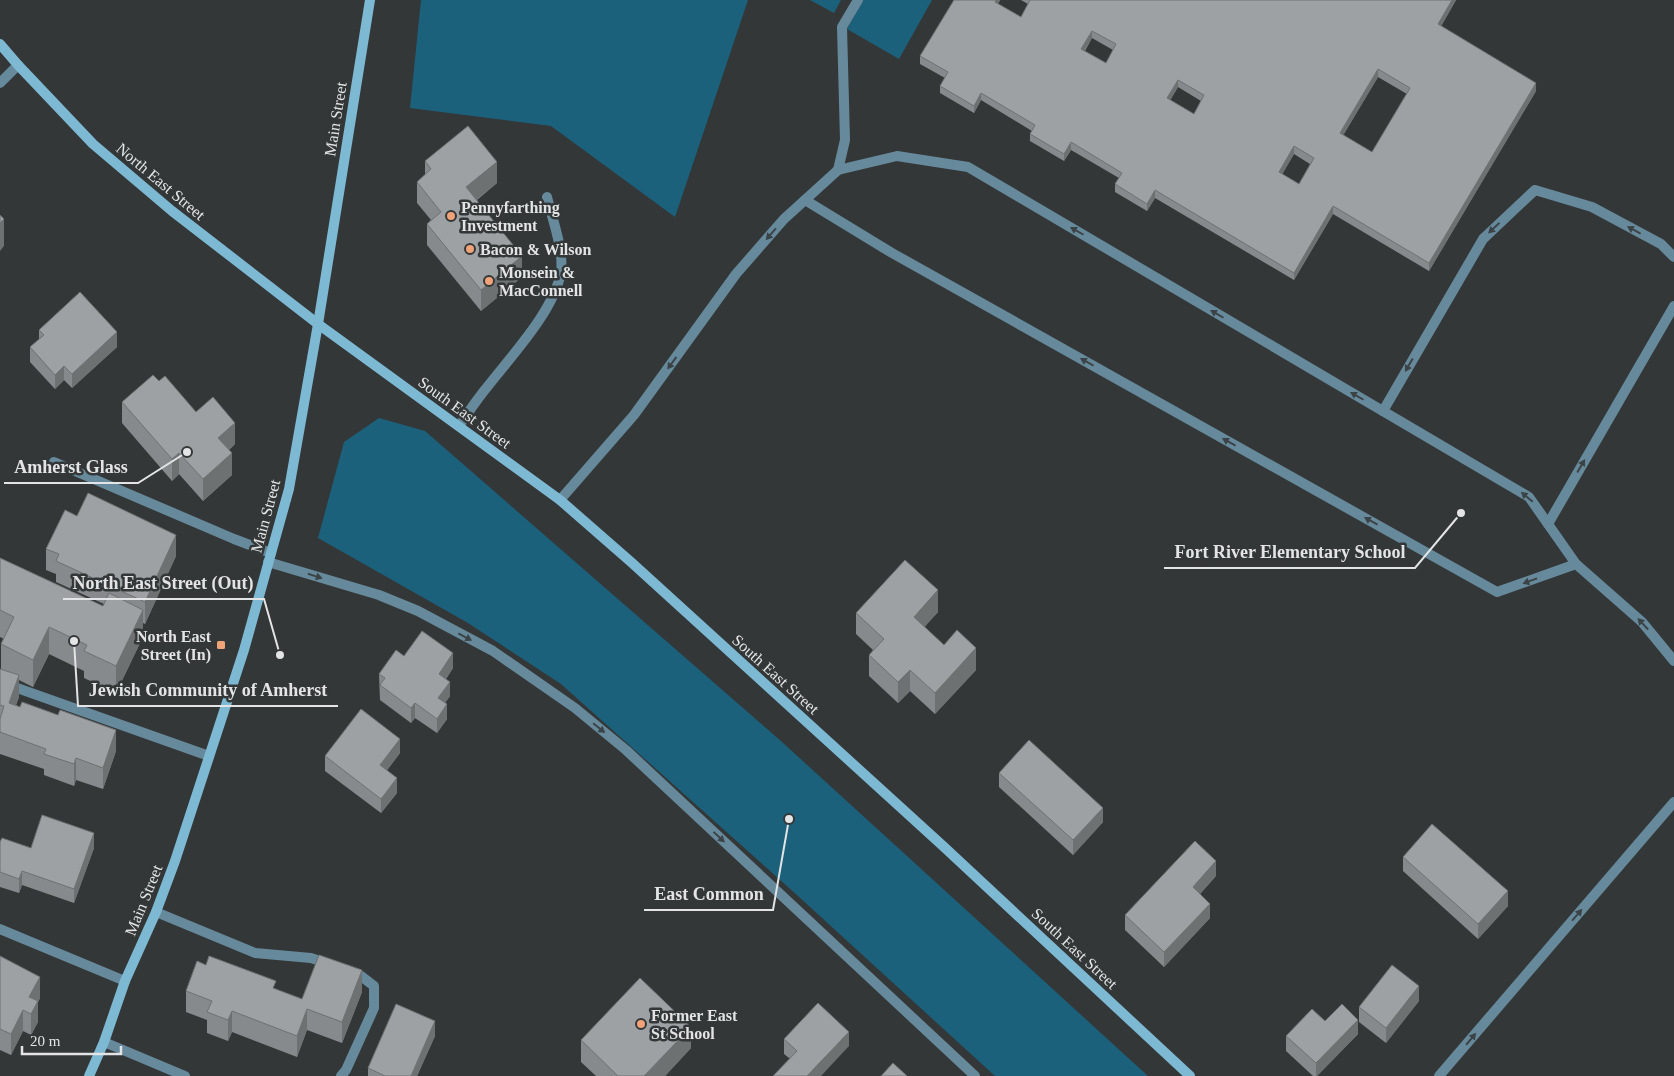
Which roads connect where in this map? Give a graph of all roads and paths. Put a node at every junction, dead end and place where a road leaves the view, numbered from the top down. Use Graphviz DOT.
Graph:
graph roads {
  1 [pos="370,0"];
  2 [pos="858,0"];
  3 [pos="0,44"];
  4 [pos="18,65"];
  5 [pos="0,83"];
  6 [pos="838,170"];
  7 [pos="547,197"];
  8 [pos="805,200"];
  9 [pos="1674,257"];
  10 [pos="1674,306"];
  11 [pos="318,324"];
  12 [pos="1383,411"];
  13 [pos="459,426"];
  14 [pos="54,462"];
  15 [pos="560,500"];
  16 [pos="1548,524"];
  17 [pos="270,558"];
  18 [pos="1576,564"];
  19 [pos="1674,661"];
  20 [pos="0,682"];
  21 [pos="209,756"];
  22 [pos="1674,802"];
  23 [pos="156,912"];
  24 [pos="0,929"];
  25 [pos="125,981"];
  26 [pos="104,1042"];
  27 [pos="89,1076"];
  28 [pos="185,1076"];
  29 [pos="341,1076"];
  30 [pos="975,1076"];
  31 [pos="1190,1076"];
  32 [pos="1440,1076"];
  1 -- 11 [label="main road, Main Street"];
  2 -- 6 [label="street"];
  3 -- 4 [label="main road, North East Street"];
  4 -- 5 [label="street"];
  4 -- 11 [label="main road, North East Street"];
  6 -- 8 [label="street"];
  12 -- 6 [label="street, one-way"];
  7 -- 13 [label="street"];
  8 -- 15 [label="street, one-way"];
  18 -- 8 [label="street, one-way"];
  9 -- 12 [label="street, one-way"];
  16 -- 10 [label="street, one-way"];
  11 -- 13 [label="main road, South East Street"];
  11 -- 17 [label="main road, Main Street"];
  16 -- 12 [label="street, one-way"];
  13 -- 15 [label="main road, South East Street"];
  14 -- 17 [label="street"];
  15 -- 31 [label="main road, South East Street"];
  16 -- 18 [label="street"];
  17 -- 21 [label="main road, Main Street"];
  17 -- 30 [label="street, one-way"];
  19 -- 18 [label="street, one-way"];
  20 -- 21 [label="street"];
  21 -- 23 [label="main road, Main Street"];
  32 -- 22 [label="street, one-way"];
  23 -- 25 [label="main road, Main Street"];
  23 -- 29 [label="street"];
  24 -- 25 [label="street"];
  25 -- 26 [label="main road, Main Street"];
  26 -- 27 [label="main road, Main Street"];
  26 -- 28 [label="street"];
}
